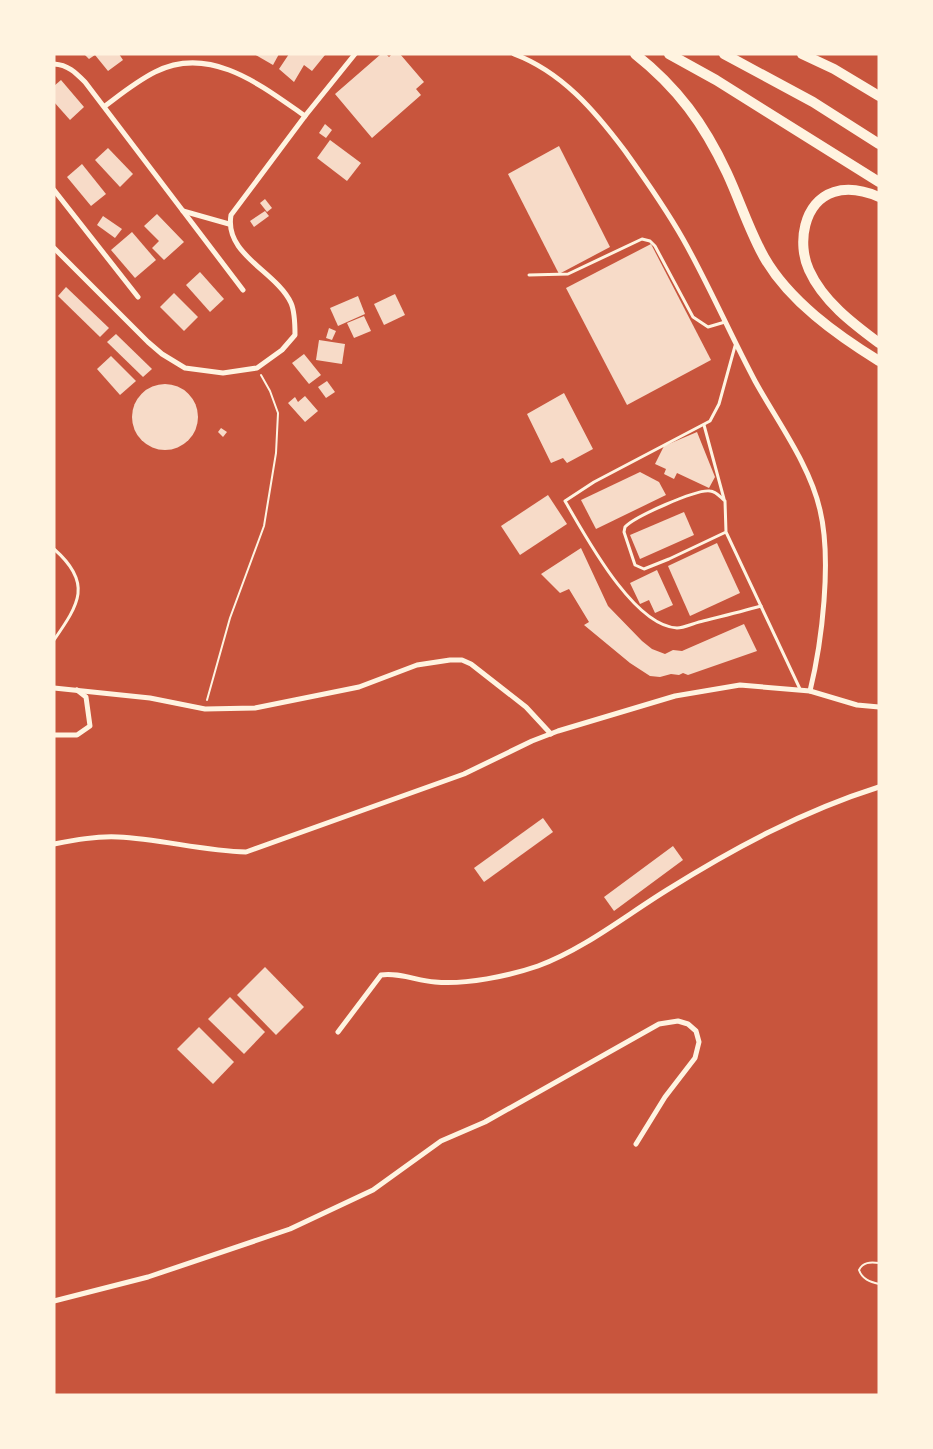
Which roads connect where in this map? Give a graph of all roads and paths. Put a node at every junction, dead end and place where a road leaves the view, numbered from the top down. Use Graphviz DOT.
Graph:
graph roads {
  1 [pos="355,54"];
  2 [pos="514,54"];
  3 [pos="635,54"];
  4 [pos="669,54"];
  5 [pos="724,54"];
  6 [pos="802,54"];
  7 [pos="54,64"];
  8 [pos="879,96"];
  9 [pos="105,106"];
  10 [pos="305,116"];
  11 [pos="879,144"];
  12 [pos="879,182"];
  13 [pos="54,190"];
  14 [pos="879,197"];
  15 [pos="183,211"];
  16 [pos="229,224"];
  17 [pos="54,248"];
  18 [pos="529,275"];
  19 [pos="243,291"];
  20 [pos="138,297"];
  21 [pos="725,322"];
  22 [pos="879,343"];
  23 [pos="736,344"];
  24 [pos="879,361"];
  25 [pos="257,368"];
  26 [pos="704,424"];
  27 [pos="725,501"];
  28 [pos="726,532"];
  29 [pos="54,549"];
  30 [pos="761,606"];
  31 [pos="54,640"];
  32 [pos="54,688"];
  33 [pos="75,689"];
  34 [pos="801,690"];
  35 [pos="810,691"];
  36 [pos="879,707"];
  37 [pos="205,709"];
  38 [pos="551,734"];
  39 [pos="54,735"];
  40 [pos="879,787"];
  41 [pos="54,844"];
  42 [pos="338,1032"];
  43 [pos="636,1144"];
  44 [pos="879,1263"];
  45 [pos="879,1284"];
  46 [pos="54,1301"];
  1 -- 10 [label="street"];
  2 -- 21 [label="street"];
  3 -- 24 [label="highway"];
  4 -- 12 [label="highway"];
  5 -- 11 [label="highway"];
  6 -- 8 [label="highway"];
  7 -- 9 [label="street"];
  9 -- 10 [label="street"];
  9 -- 15 [label="street"];
  10 -- 16 [label="street"];
  13 -- 20 [label="street"];
  14 -- 22 [label="highway"];
  15 -- 16 [label="street"];
  15 -- 19 [label="street"];
  16 -- 25 [label="street"];
  17 -- 25 [label="street"];
  18 -- 21 [label="lane"];
  21 -- 23 [label="street"];
  23 -- 26 [label="lane"];
  23 -- 35 [label="street"];
  25 -- 37 [label="path"];
  26 -- 27 [label="lane"];
  26 -- 30 [label="lane"];
  27 -- 28 [label="lane"];
  27 -- 28 [label="lane"];
  28 -- 30 [label="lane"];
  29 -- 31 [label="lane"];
  30 -- 34 [label="lane"];
  32 -- 33 [label="street"];
  33 -- 37 [label="street"];
  33 -- 39 [label="street"];
  34 -- 35 [label="street"];
  34 -- 38 [label="street"];
  35 -- 36 [label="street"];
  37 -- 38 [label="street"];
  38 -- 41 [label="street"];
  40 -- 42 [label="street"];
  43 -- 46 [label="street"];
  44 -- 45 [label="path"];
}
